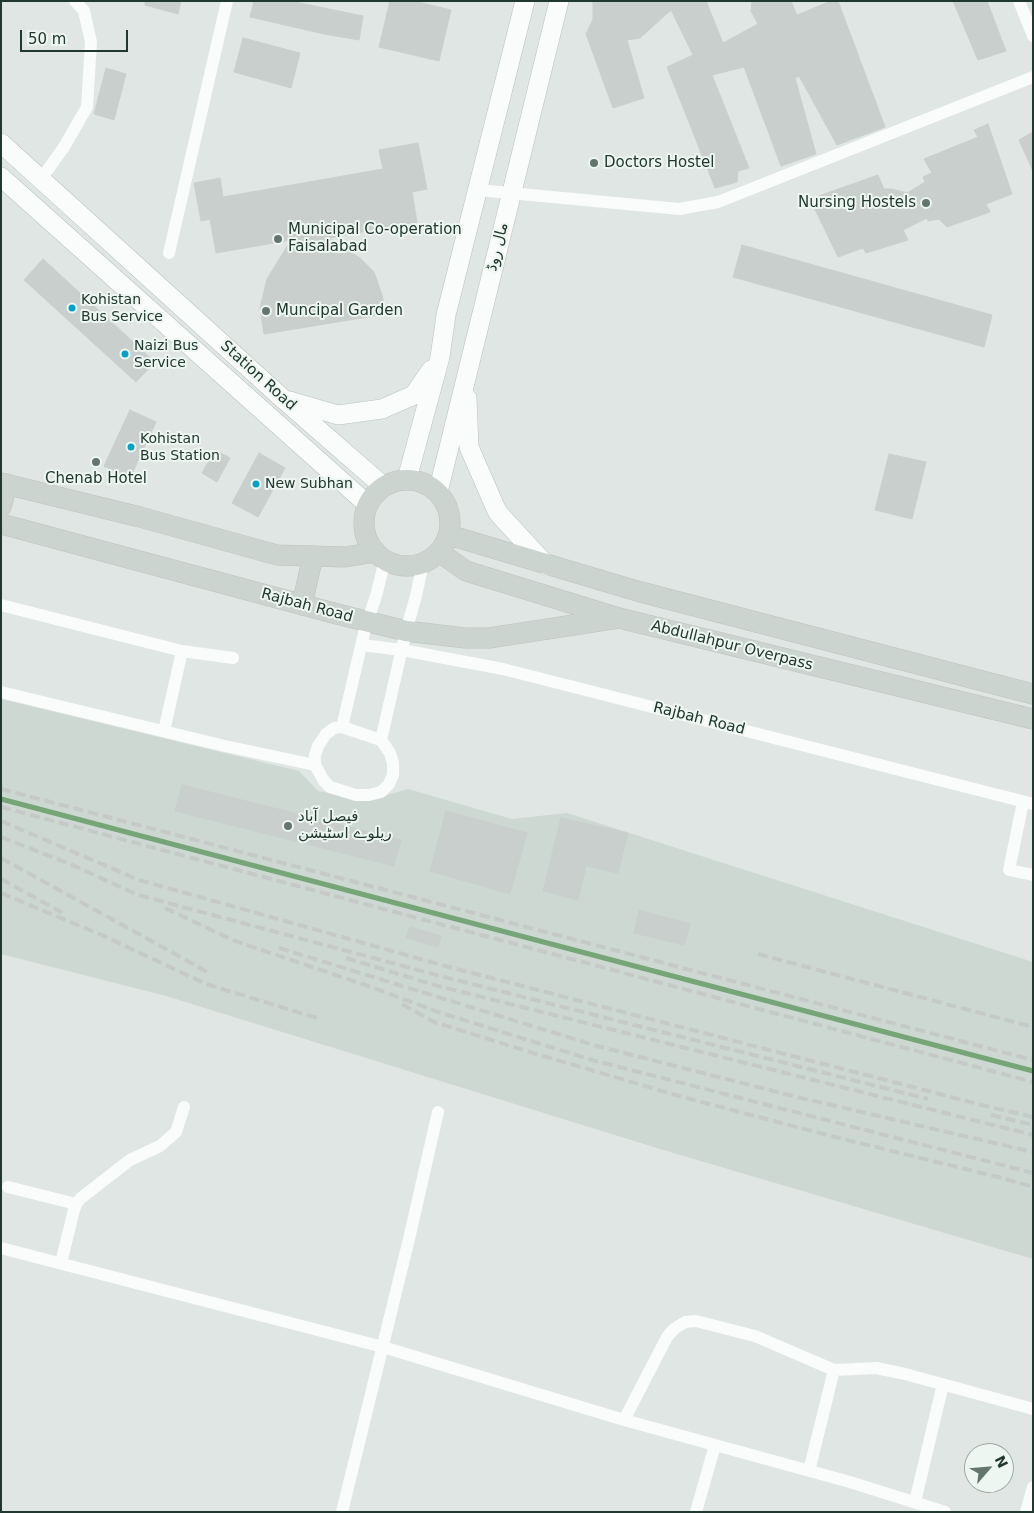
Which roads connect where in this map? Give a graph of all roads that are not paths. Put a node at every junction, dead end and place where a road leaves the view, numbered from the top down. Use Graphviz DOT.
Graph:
graph roads {
  1 [pos="75,1"];
  2 [pos="228,1"];
  3 [pos="526,1"];
  4 [pos="559,1"];
  5 [pos="1019,1"];
  6 [pos="1033,36"];
  7 [pos="1033,77"];
  8 [pos="1,143"];
  9 [pos="1,176"];
  10 [pos="41,179"];
  11 [pos="478,190"];
  12 [pos="512,193"];
  13 [pos="169,253"];
  14 [pos="440,356"];
  15 [pos="467,374"];
  16 [pos="282,398"];
  17 [pos="407,479"];
  18 [pos="4,483"];
  19 [pos="383,486"];
  20 [pos="438,492"];
  21 [pos="367,504"];
  22 [pos="1,506"];
  23 [pos="1,524"];
  24 [pos="437,550"];
  25 [pos="313,556"];
  26 [pos="380,556"];
  27 [pos="546,565"];
  28 [pos="1,605"];
  29 [pos="302,605"];
  30 [pos="619,618"];
  31 [pos="368,621"];
  32 [pos="406,631"];
  33 [pos="362,645"];
  34 [pos="402,650"];
  35 [pos="182,651"];
  36 [pos="233,658"];
  37 [pos="1,692"];
  38 [pos="1033,694"];
  39 [pos="1033,719"];
  40 [pos="342,727"];
  41 [pos="164,731"];
  42 [pos="381,740"];
  43 [pos="315,765"];
  44 [pos="1028,803"];
  45 [pos="1033,875"];
  46 [pos="184,1107"];
  47 [pos="438,1112"];
  48 [pos="8,1187"];
  49 [pos="76,1204"];
  50 [pos="1,1248"];
  51 [pos="61,1263"];
  52 [pos="382,1347"];
  53 [pos="834,1370"];
  54 [pos="943,1384"];
  55 [pos="1033,1409"];
  56 [pos="624,1420"];
  57 [pos="715,1445"];
  58 [pos="809,1471"];
  59 [pos="1033,1487"];
  60 [pos="915,1502"];
  61 [pos="342,1512"];
  62 [pos="696,1512"];
  63 [pos="945,1512"];
  64 [pos="1026,1512"];
  1 -- 10 [label="street"];
  2 -- 13 [label="street"];
  3 -- 11 [label="main road"];
  4 -- 12 [label="main road, مال روڈ"];
  5 -- 6 [label="street"];
  7 -- 12 [label="street"];
  8 -- 10 [label="main road, Station Road"];
  9 -- 21 [label="main road, Station Road"];
  10 -- 16 [label="main road, Station Road"];
  11 -- 12 [label="street"];
  11 -- 14 [label="main road"];
  12 -- 15 [label="main road, مال روڈ"];
  14 -- 16 [label="main road"];
  14 -- 17 [label="main road"];
  15 -- 20 [label="main road, مال روڈ"];
  15 -- 27 [label="main road"];
  16 -- 19 [label="main road, Station Road"];
  17 -- 19 [label="main road"];
  17 -- 20 [label="main road"];
  18 -- 22 [label="main road"];
  18 -- 25 [label="main road"];
  19 -- 21 [label="main road"];
  20 -- 24 [label="main road"];
  21 -- 26 [label="main road"];
  23 -- 29 [label="main road, Rajbah Road"];
  24 -- 26 [label="main road"];
  24 -- 27 [label="main road, Abdullahpur Overpass"];
  24 -- 30 [label="main road, Abdullahpur Overpass"];
  24 -- 32 [label="street"];
  25 -- 26 [label="main road"];
  25 -- 29 [label="main road"];
  26 -- 31 [label="street"];
  27 -- 38 [label="main road, Abdullahpur Overpass"];
  28 -- 35 [label="street"];
  29 -- 31 [label="main road, Rajbah Road"];
  30 -- 32 [label="main road, Rajbah Road"];
  30 -- 39 [label="main road, Abdullahpur Overpass"];
  31 -- 32 [label="main road, Rajbah Road"];
  31 -- 33 [label="street"];
  32 -- 34 [label="street"];
  33 -- 34 [label="street, Rajbah Road"];
  33 -- 40 [label="street"];
  34 -- 42 [label="street"];
  34 -- 44 [label="street, Rajbah Road"];
  35 -- 36 [label="street"];
  35 -- 41 [label="street"];
  37 -- 41 [label="street"];
  40 -- 42 [label="street"];
  40 -- 43 [label="street"];
  41 -- 43 [label="street"];
  42 -- 43 [label="street"];
  44 -- 45 [label="street"];
  46 -- 49 [label="street"];
  47 -- 52 [label="street"];
  48 -- 49 [label="street"];
  49 -- 51 [label="street"];
  50 -- 51 [label="street"];
  51 -- 52 [label="street"];
  52 -- 56 [label="street"];
  52 -- 61 [label="street"];
  53 -- 54 [label="street"];
  53 -- 56 [label="street"];
  53 -- 58 [label="street"];
  54 -- 55 [label="street"];
  54 -- 60 [label="street"];
  56 -- 57 [label="street"];
  57 -- 58 [label="street"];
  57 -- 62 [label="street"];
  58 -- 60 [label="street"];
  59 -- 64 [label="street"];
  60 -- 63 [label="street"];
}
